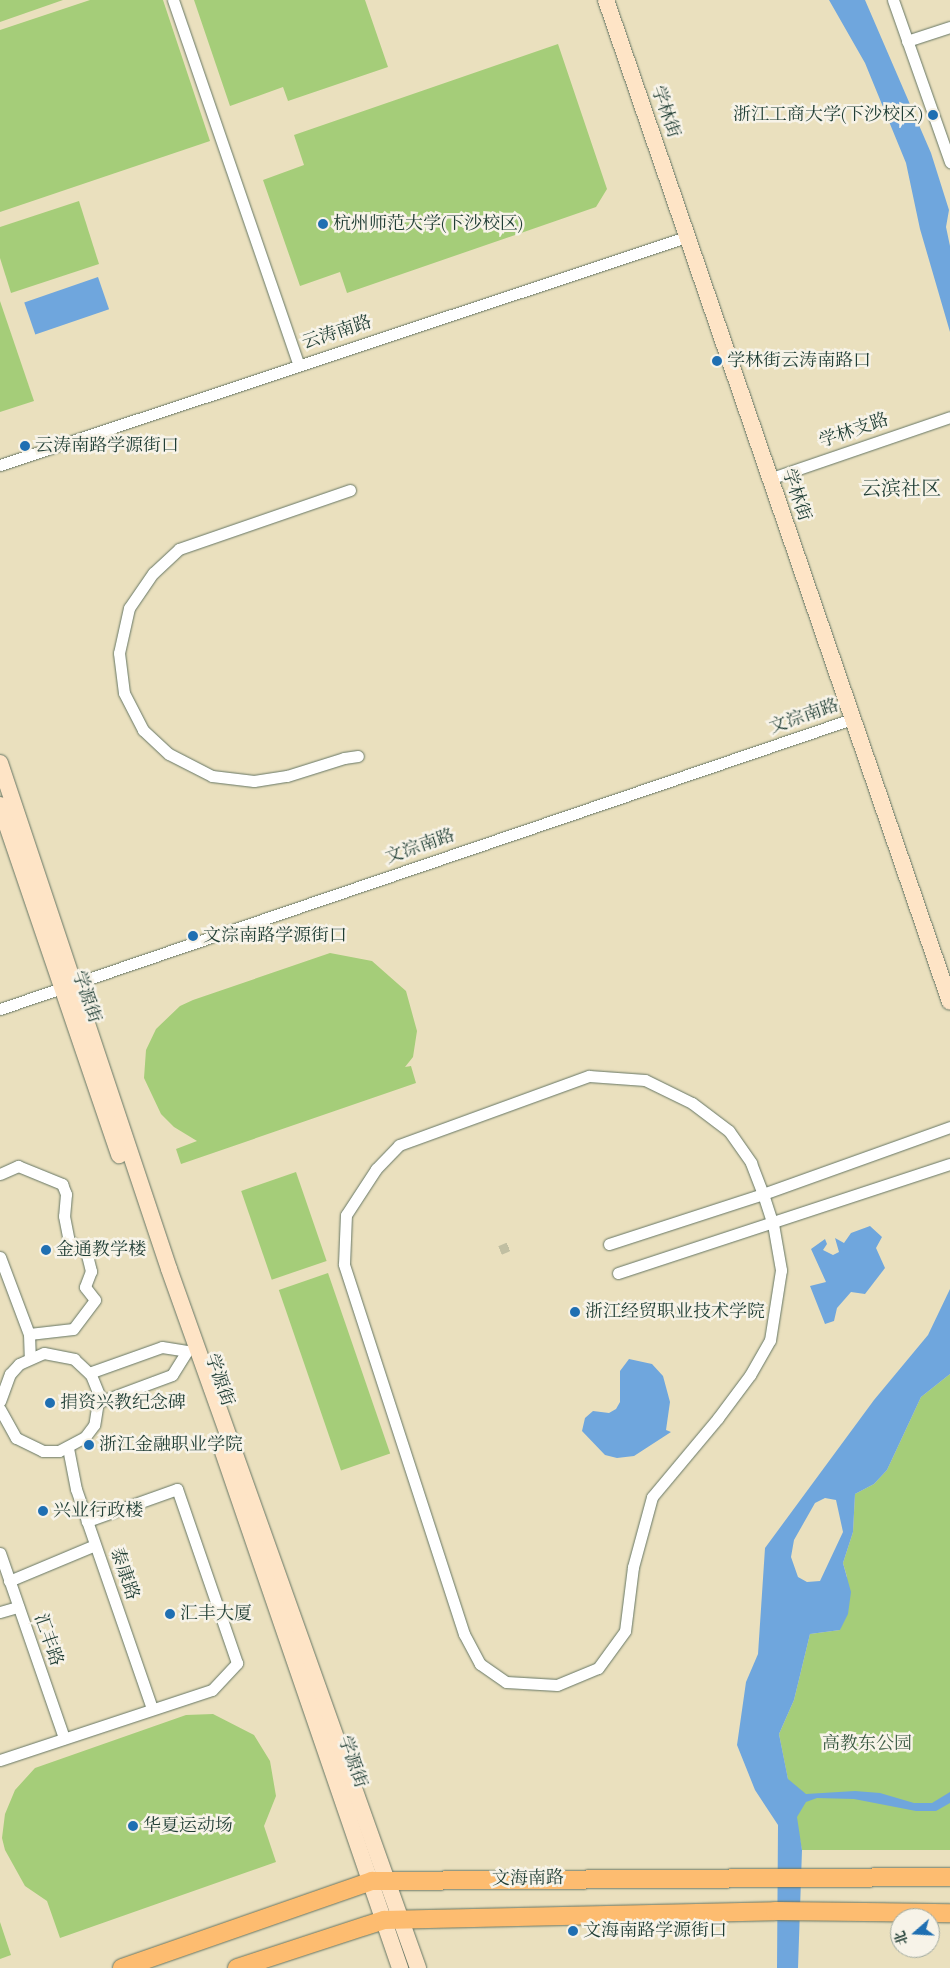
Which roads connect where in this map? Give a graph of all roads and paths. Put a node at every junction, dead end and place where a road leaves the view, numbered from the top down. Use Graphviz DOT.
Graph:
graph roads {
  1 [pos="173,0"];
  2 [pos="606,0"];
  3 [pos="893,0"];
  4 [pos="950,26"];
  5 [pos="907,41"];
  6 [pos="950,162"];
  7 [pos="686,237"];
  8 [pos="298,364"];
  9 [pos="950,417"];
  10 [pos="0,466"];
  11 [pos="769,478"];
  12 [pos="350,490"];
  13 [pos="852,719"];
  14 [pos="358,756"];
  15 [pos="0,763"];
  16 [pos="0,805"];
  17 [pos="68,985"];
  18 [pos="950,1002"];
  19 [pos="0,1008"];
  20 [pos="950,1127"];
  21 [pos="950,1164"];
  22 [pos="0,1174"];
  23 [pos="763,1194"];
  24 [pos="773,1224"];
  25 [pos="609,1244"];
  26 [pos="0,1257"];
  27 [pos="618,1273"];
  28 [pos="29,1334"];
  29 [pos="187,1350"];
  30 [pos="30,1357"];
  31 [pos="89,1373"];
  32 [pos="0,1401"];
  33 [pos="99,1402"];
  34 [pos="0,1409"];
  35 [pos="4,1427"];
  36 [pos="68,1448"];
  37 [pos="87,1521"];
  38 [pos="95,1545"];
  39 [pos="0,1553"];
  40 [pos="9,1581"];
  41 [pos="18,1607"];
  42 [pos="0,1612"];
  43 [pos="152,1709"];
  44 [pos="64,1738"];
  45 [pos="0,1760"];
  46 [pos="950,1876"];
  47 [pos="380,1881"];
  48 [pos="950,1913"];
  49 [pos="384,1920"];
  50 [pos="402,1920"];
  51 [pos="122,1968"];
  52 [pos="237,1968"];
  53 [pos="400,1968"];
  54 [pos="418,1968"];
  1 -- 8 [label="street"];
  2 -- 7 [label="main road, 学林街"];
  3 -- 5 [label="street"];
  4 -- 5 [label="street"];
  5 -- 6 [label="street"];
  7 -- 8 [label="street, 云涛南路"];
  7 -- 11 [label="main road, 学林街"];
  8 -- 10 [label="street, 云涛南路"];
  9 -- 11 [label="street, 学林支路"];
  11 -- 13 [label="main road, 学林街"];
  12 -- 14 [label="street"];
  13 -- 17 [label="street, 文淙南路"];
  13 -- 18 [label="main road, 学林街"];
  15 -- 17 [label="main road"];
  16 -- 17 [label="main road, 学源街"];
  17 -- 19 [label="street, 文淙南路"];
  17 -- 29 [label="main road, 学源街"];
  17 -- 47 [label="main road"];
  20 -- 23 [label="street"];
  21 -- 24 [label="street"];
  22 -- 28 [label="street"];
  23 -- 24 [label="street"];
  23 -- 24 [label="street"];
  23 -- 25 [label="street"];
  24 -- 27 [label="street"];
  26 -- 28 [label="street"];
  28 -- 30 [label="street"];
  29 -- 31 [label="street"];
  29 -- 33 [label="street"];
  29 -- 47 [label="main road, 学源街"];
  30 -- 31 [label="street"];
  30 -- 32 [label="street"];
  31 -- 33 [label="street"];
  33 -- 36 [label="street"];
  34 -- 35 [label="street"];
  35 -- 36 [label="street"];
  36 -- 37 [label="street, 泰康路"];
  37 -- 38 [label="street, 泰康路"];
  37 -- 43 [label="street"];
  38 -- 40 [label="street"];
  38 -- 43 [label="street, 泰康路"];
  39 -- 40 [label="street, 汇丰路"];
  40 -- 41 [label="street, 汇丰路"];
  41 -- 42 [label="street"];
  41 -- 44 [label="street, 汇丰路"];
  43 -- 44 [label="street"];
  44 -- 45 [label="street"];
  46 -- 47 [label="main road, 文海南路"];
  47 -- 49 [label="main road, 学源街"];
  47 -- 50 [label="main road"];
  47 -- 51 [label="main road, 文海南路"];
  48 -- 50 [label="main road"];
  49 -- 50 [label="main road"];
  49 -- 52 [label="main road"];
  49 -- 53 [label="main road, 学源街"];
  50 -- 54 [label="main road"];
}
